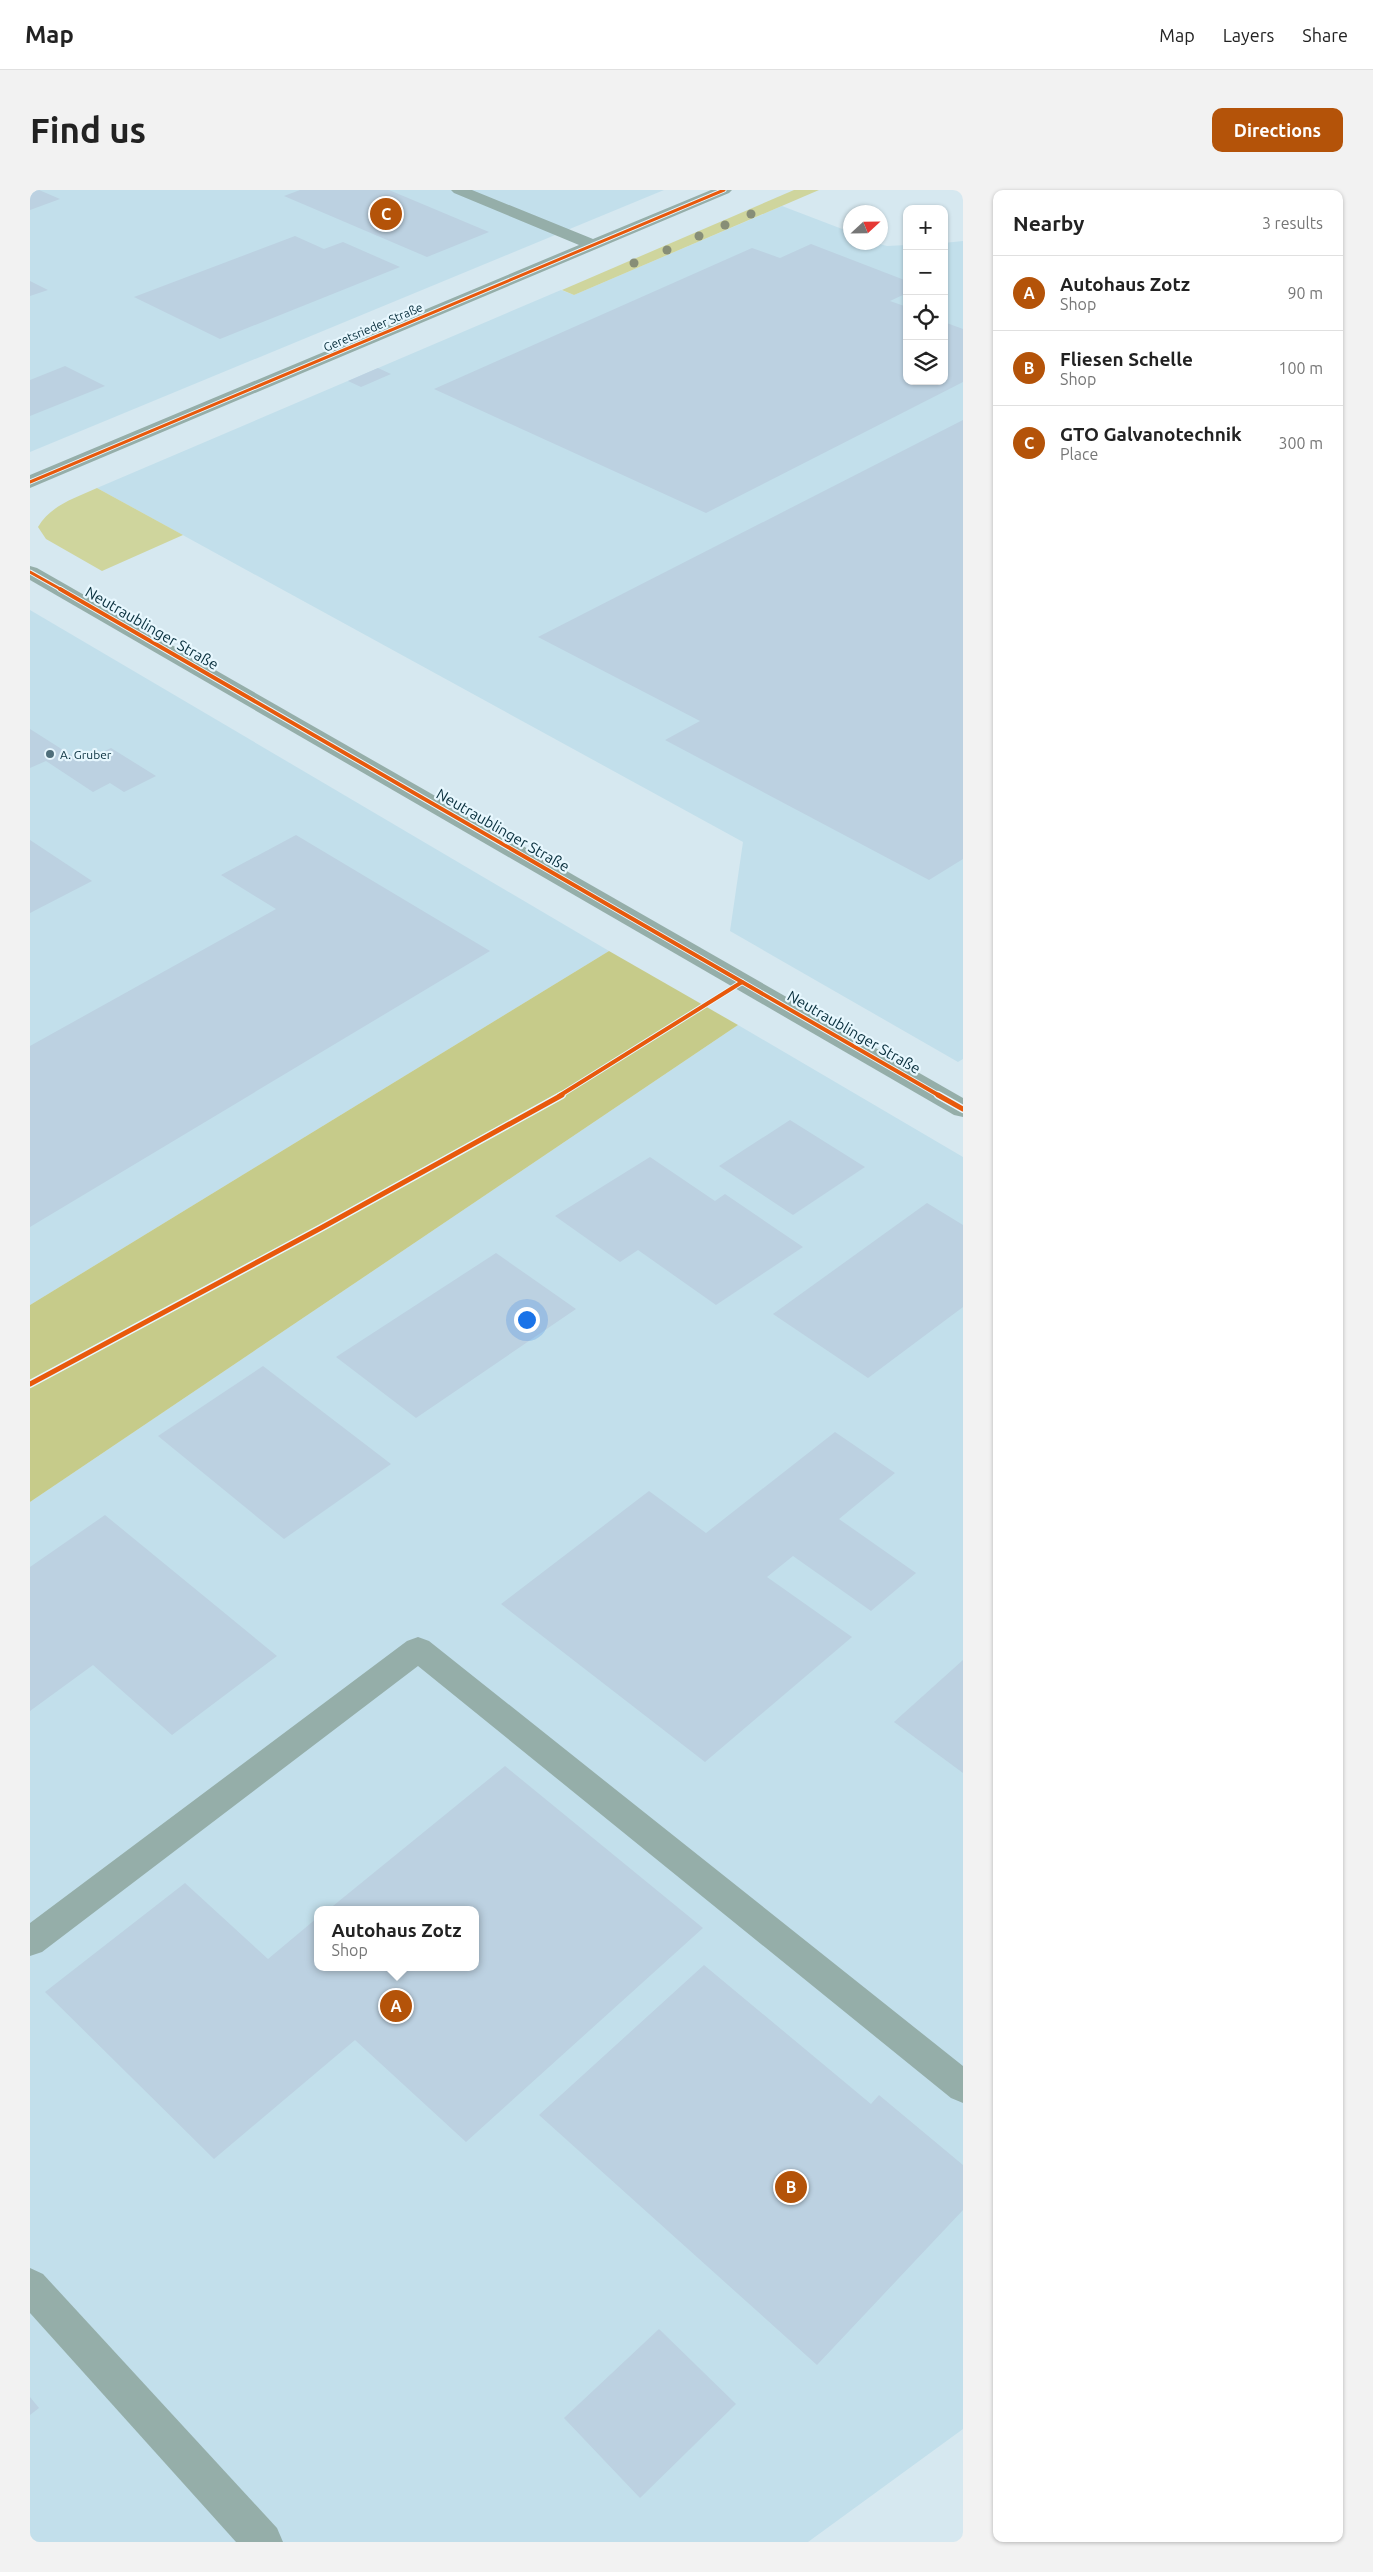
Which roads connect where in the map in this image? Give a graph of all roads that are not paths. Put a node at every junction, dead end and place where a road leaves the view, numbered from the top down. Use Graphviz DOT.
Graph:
graph roads {
  1 [pos="459,190"];
  2 [pos="724,190"];
  3 [pos="593,245"];
  4 [pos="30,482"];
  5 [pos="30,572"];
  6 [pos="963,1109"];
  7 [pos="30,1942"];
  8 [pos="963,2087"];
  9 [pos="30,2286"];
  10 [pos="262,2542"];
  1 -- 3 [label="street"];
  2 -- 3 [label="street, Geretsrieder Straße"];
  3 -- 4 [label="street, Geretsrieder Straße"];
  5 -- 6 [label="street, Neutraublinger Straße"];
  7 -- 8 [label="street"];
  9 -- 10 [label="street"];
}
